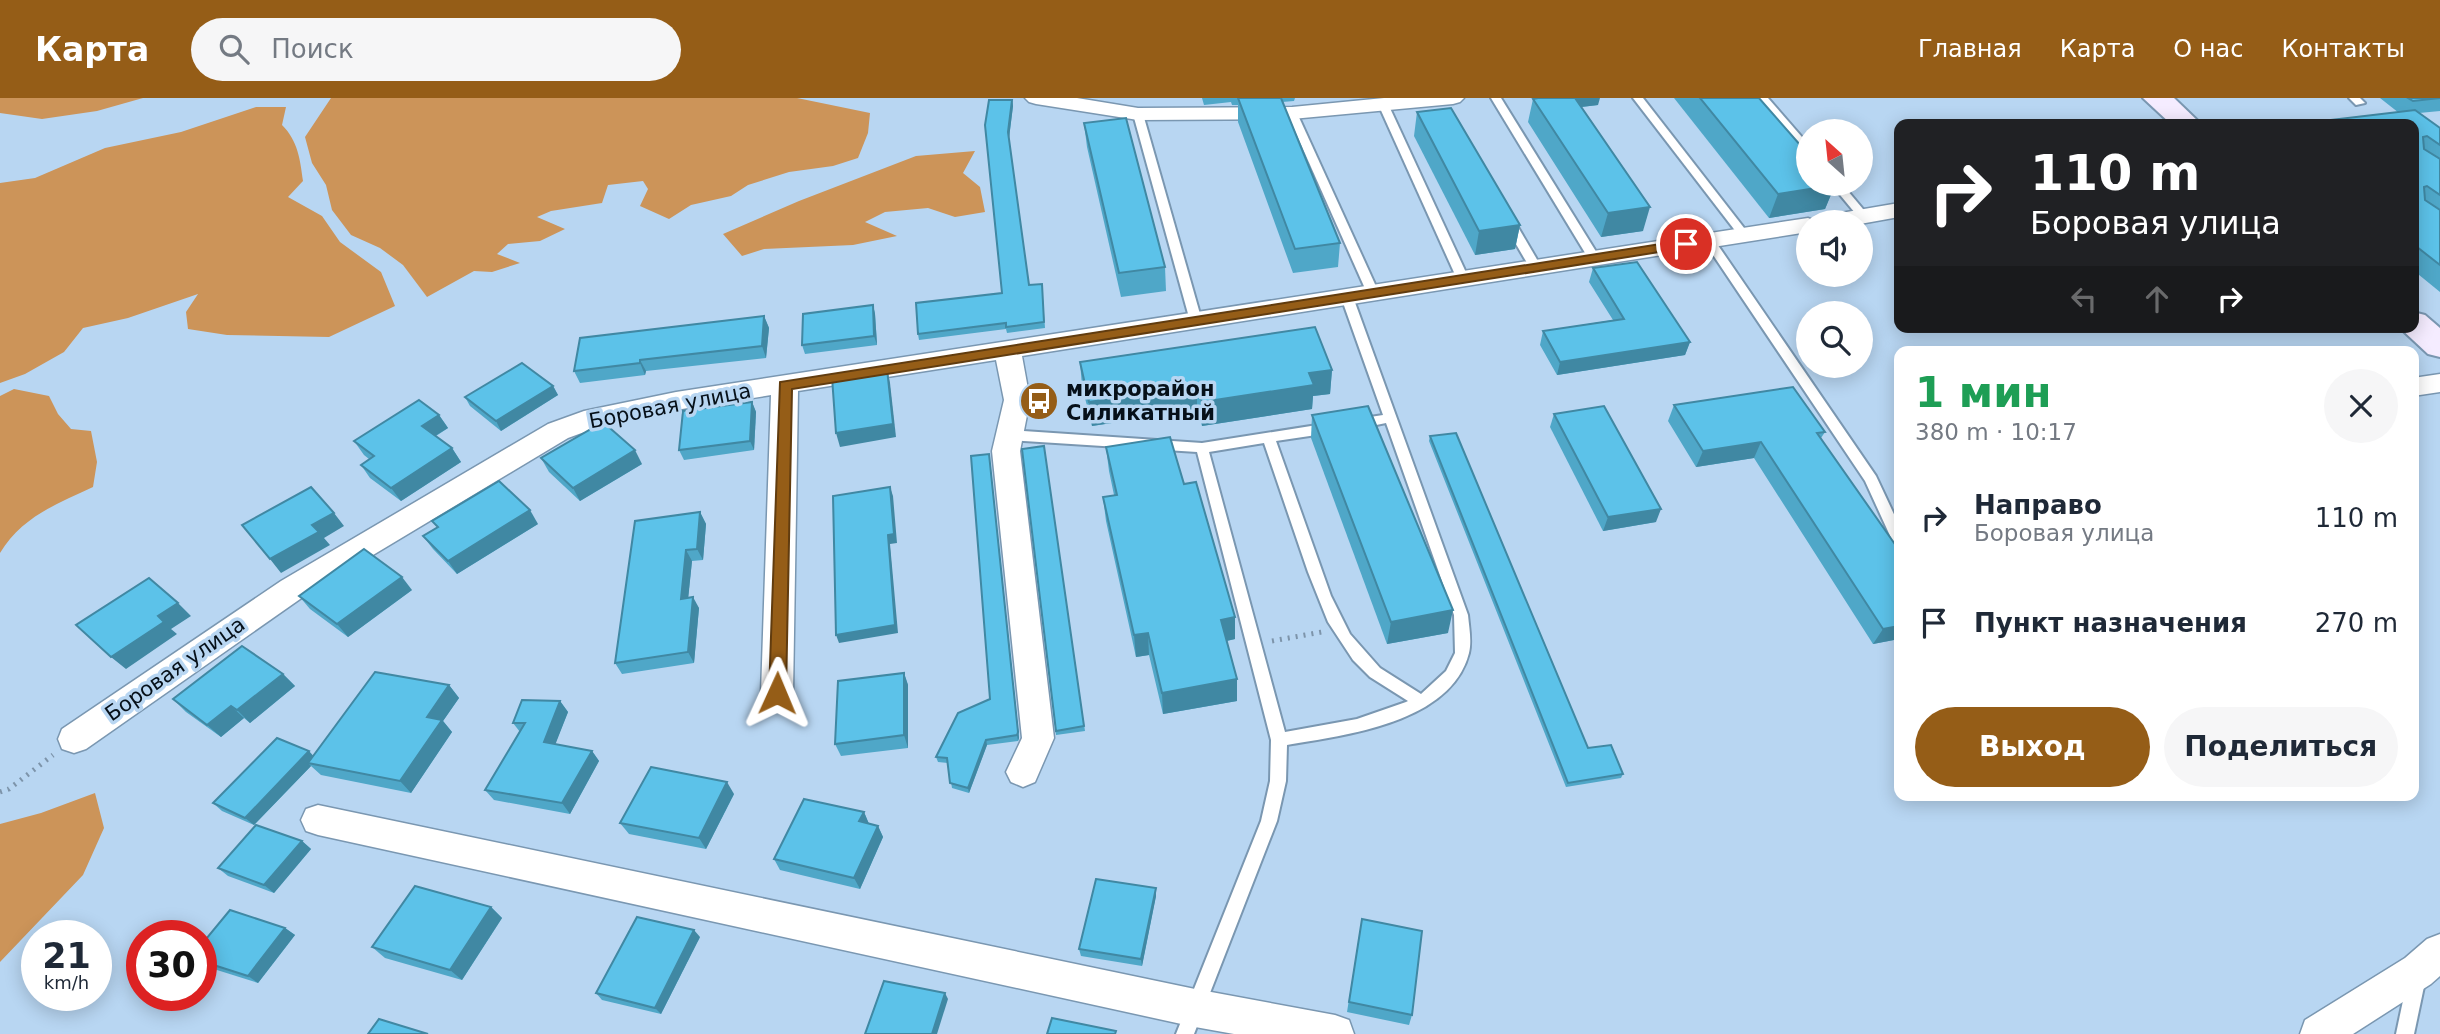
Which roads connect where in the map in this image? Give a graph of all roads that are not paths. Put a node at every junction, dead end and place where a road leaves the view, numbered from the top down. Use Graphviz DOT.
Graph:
graph roads {
  1 [pos="1036,98"];
  2 [pos="1496,98"];
  3 [pos="1638,98"];
  4 [pos="1763,98"];
  5 [pos="2157,98"];
  6 [pos="1445,103"];
  7 [pos="1384,106"];
  8 [pos="1292,113"];
  9 [pos="1138,114"];
  10 [pos="2181,119"];
  11 [pos="1796,137"];
  12 [pos="1846,196"];
  13 [pos="1501,208"];
  14 [pos="1858,210"];
  15 [pos="1894,211"];
  16 [pos="1873,215"];
  17 [pos="1796,227"];
  18 [pos="1744,235"];
  19 [pos="1709,240"];
  20 [pos="1594,258"];
  21 [pos="1536,268"];
  22 [pos="1463,279"];
  23 [pos="1373,293"];
  24 [pos="1347,297"];
  25 [pos="1196,321"];
  26 [pos="2419,328"];
  27 [pos="2440,346"];
  28 [pos="1008,352"];
  29 [pos="2440,383"];
  30 [pos="785,385"];
  31 [pos="2419,386"];
  32 [pos="1391,418"];
  33 [pos="1009,435"];
  34 [pos="1269,439"];
  35 [pos="1202,449"];
  36 [pos="1894,529"];
  37 [pos="777,693"];
  38 [pos="1421,701"];
  39 [pos="74,739"];
  40 [pos="1279,740"];
  41 [pos="1023,772"];
  42 [pos="318,820"];
  43 [pos="2429,962"];
  44 [pos="1190,1021"];
  45 [pos="1335,1034"];
  46 [pos="2319,1034"];
  47 [pos="2405,1034"];
  1 -- 9 [label="street"];
  2 -- 20 [label="lane"];
  3 -- 18 [label="lane"];
  4 -- 11 [label="lane"];
  5 -- 10 [label="street"];
  6 -- 7 [label="street"];
  7 -- 8 [label="street"];
  7 -- 22 [label="lane"];
  8 -- 9 [label="street"];
  8 -- 23 [label="lane"];
  9 -- 25 [label="lane"];
  12 -- 14 [label="lane"];
  13 -- 21 [label="lane"];
  15 -- 16 [label="street"];
  17 -- 18 [label="street, Боровая улица"];
  18 -- 19 [label="street, Боровая улица"];
  19 -- 20 [label="street, Боровая улица"];
  19 -- 36 [label="lane"];
  20 -- 21 [label="street, Боровая улица"];
  21 -- 22 [label="street, Боровая улица"];
  22 -- 23 [label="street, Боровая улица"];
  23 -- 24 [label="street, Боровая улица"];
  24 -- 25 [label="street, Боровая улица"];
  24 -- 32 [label="lane"];
  25 -- 28 [label="street, Боровая улица"];
  26 -- 27 [label="street"];
  28 -- 30 [label="street, Боровая улица"];
  28 -- 33 [label="street"];
  29 -- 31 [label="street"];
  30 -- 37 [label="street"];
  30 -- 39 [label="street, Боровая улица"];
  32 -- 34 [label="lane"];
  32 -- 38 [label="lane"];
  33 -- 35 [label="lane"];
  33 -- 41 [label="street"];
  34 -- 35 [label="lane"];
  34 -- 38 [label="lane"];
  35 -- 40 [label="lane"];
  38 -- 40 [label="lane"];
  40 -- 44 [label="lane"];
  42 -- 44 [label="street"];
  43 -- 46 [label="street"];
  43 -- 47 [label="lane"];
  44 -- 45 [label="street"];
}
